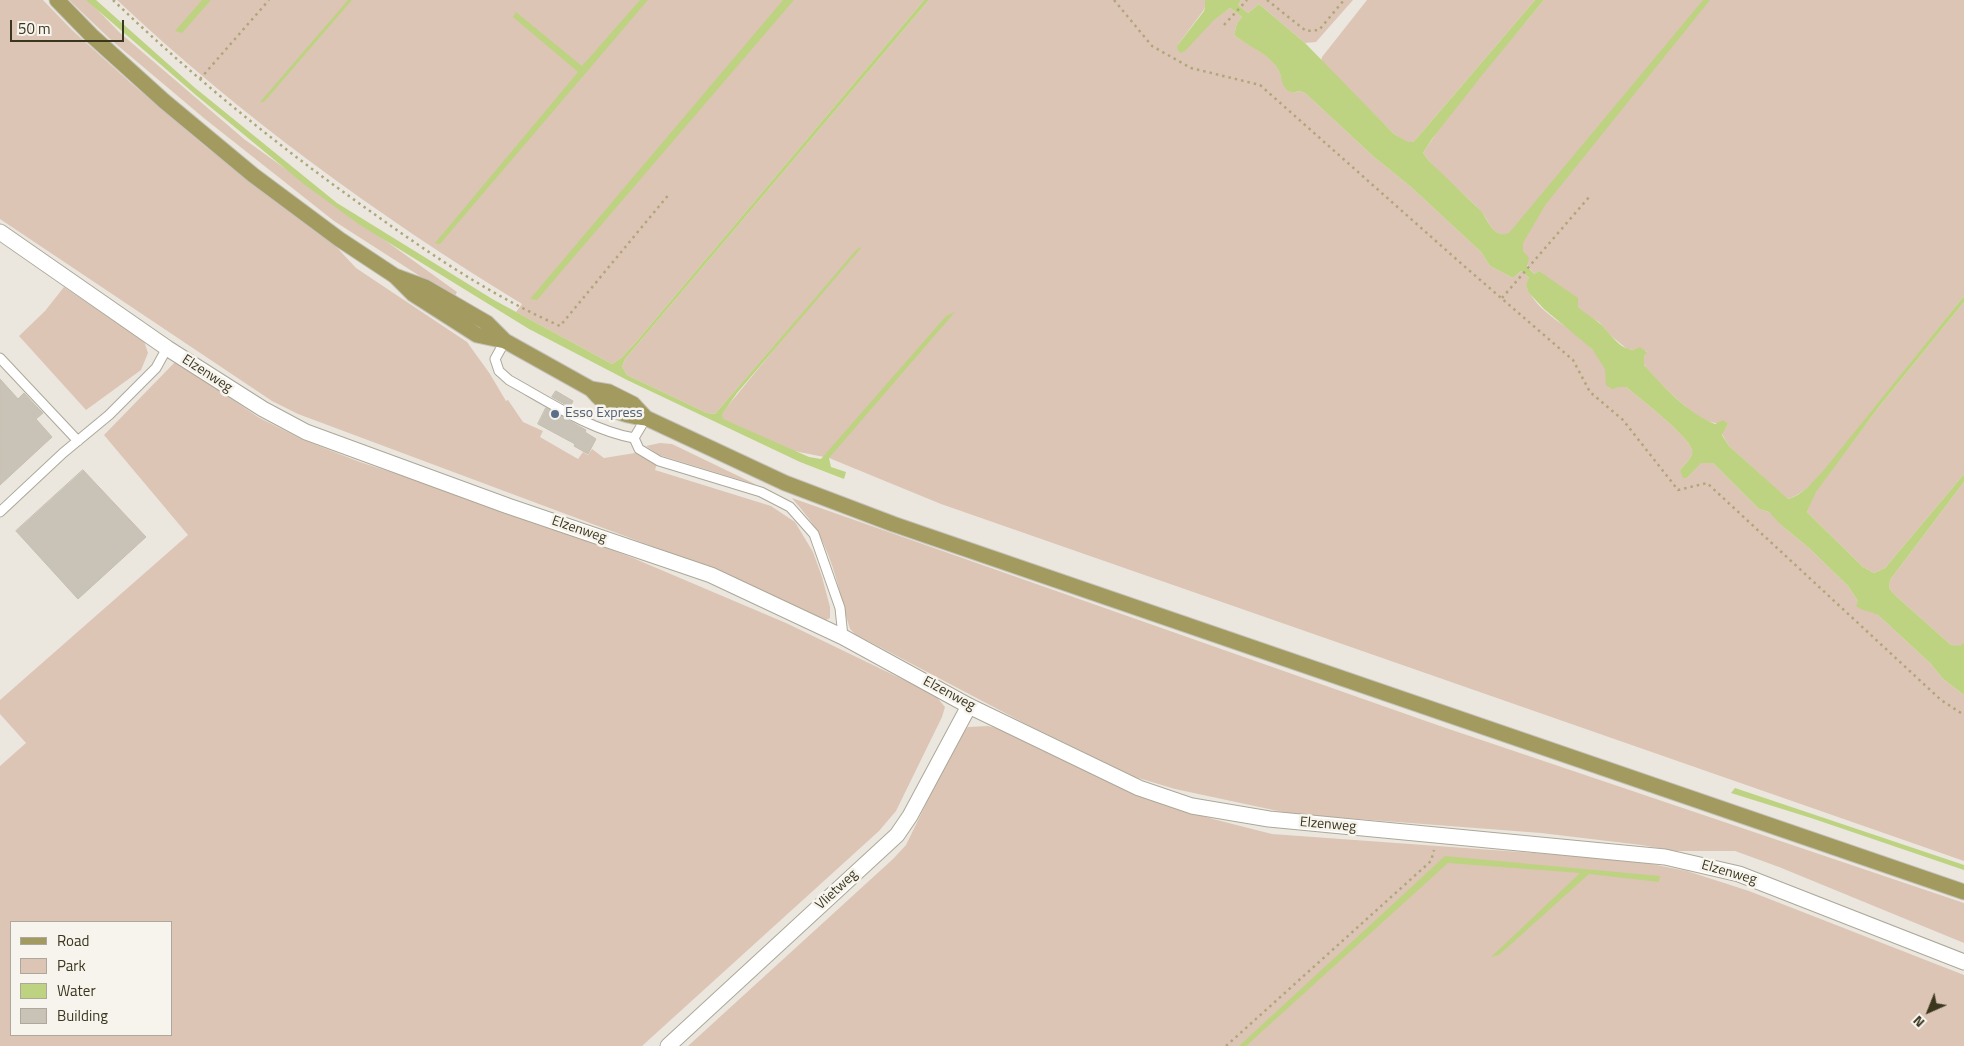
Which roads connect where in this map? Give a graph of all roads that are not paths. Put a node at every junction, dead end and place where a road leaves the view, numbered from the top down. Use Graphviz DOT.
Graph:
graph roads {
  1 [pos="57,0"];
  2 [pos="0,232"];
  3 [pos="505,341"];
  4 [pos="167,348"];
  5 [pos="0,358"];
  6 [pos="646,418"];
  7 [pos="634,438"];
  8 [pos="78,441"];
  9 [pos="0,512"];
  10 [pos="842,637"];
  11 [pos="969,706"];
  12 [pos="1964,892"];
  13 [pos="1964,962"];
  14 [pos="668,1046"];
  1 -- 3 [label="main road"];
  2 -- 4 [label="street, Elzenweg"];
  3 -- 6 [label="main road"];
  3 -- 7 [label="lane"];
  4 -- 8 [label="lane"];
  4 -- 10 [label="street, Elzenweg"];
  5 -- 8 [label="lane"];
  6 -- 7 [label="lane"];
  6 -- 12 [label="main road"];
  7 -- 10 [label="lane"];
  8 -- 9 [label="lane"];
  10 -- 11 [label="street, Elzenweg"];
  11 -- 13 [label="street, Elzenweg"];
  11 -- 14 [label="street, Vlietweg"];
}
